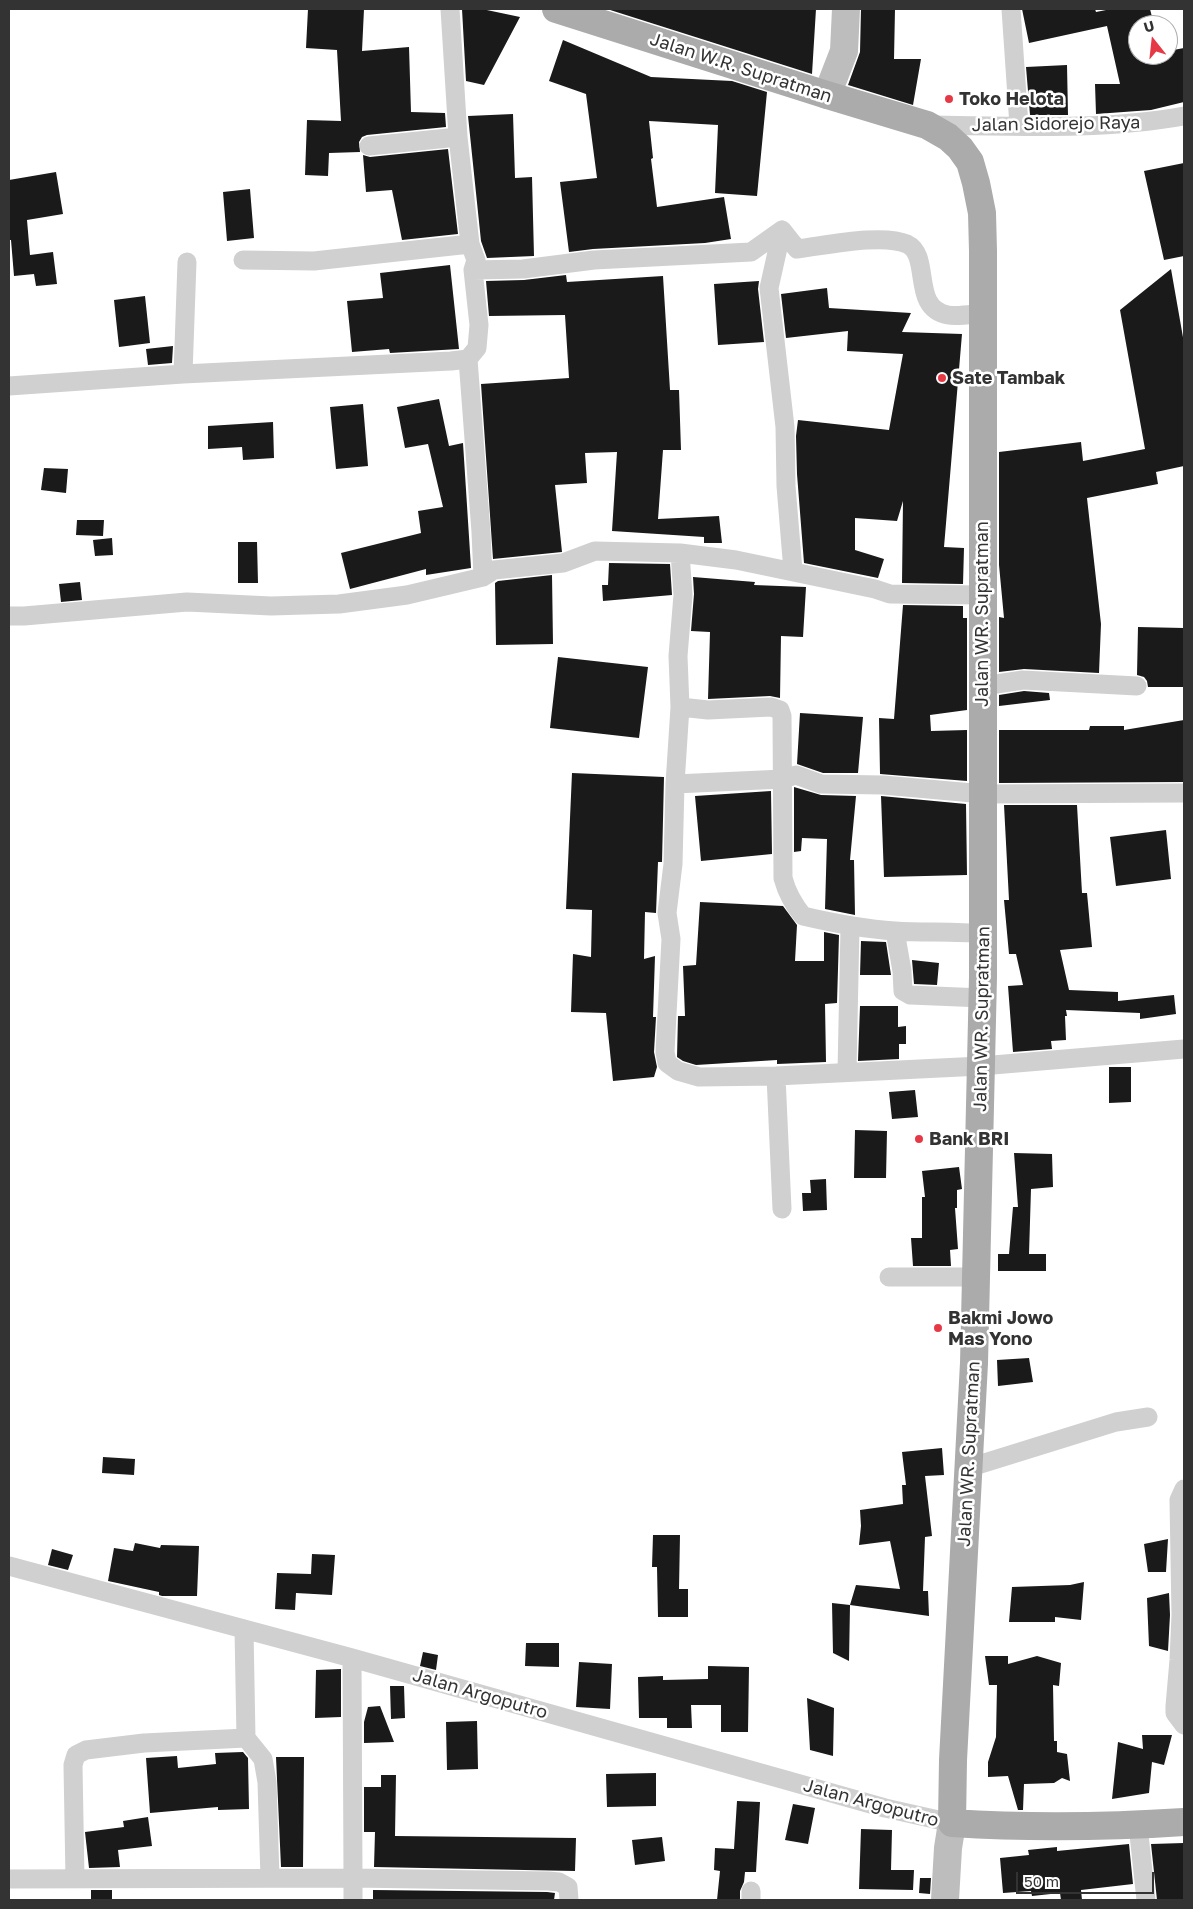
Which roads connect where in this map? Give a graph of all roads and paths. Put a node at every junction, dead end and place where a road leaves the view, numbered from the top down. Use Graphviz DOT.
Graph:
graph roads {
  1 [pos="450,9"];
  2 [pos="556,9"];
  3 [pos="846,9"];
  4 [pos="1011,9"];
  5 [pos="827,95"];
  6 [pos="1184,116"];
  7 [pos="927,125"];
  8 [pos="1019,126"];
  9 [pos="458,137"];
  10 [pos="369,146"];
  11 [pos="782,230"];
  12 [pos="470,244"];
  13 [pos="243,260"];
  14 [pos="187,262"];
  15 [pos="473,270"];
  16 [pos="982,313"];
  17 [pos="468,358"];
  18 [pos="183,374"];
  19 [pos="9,386"];
  20 [pos="680,553"];
  21 [pos="793,571"];
  22 [pos="483,577"];
  23 [pos="982,595"];
  24 [pos="9,616"];
  25 [pos="983,686"];
  26 [pos="1137,686"];
  27 [pos="680,707"];
  28 [pos="783,779"];
  29 [pos="675,784"];
  30 [pos="1184,793"];
  31 [pos="984,794"];
  32 [pos="850,927"];
  33 [pos="896,931"];
  34 [pos="984,934"];
  35 [pos="983,998"];
  36 [pos="1184,1049"];
  37 [pos="981,1066"];
  38 [pos="847,1071"];
  39 [pos="776,1076"];
  40 [pos="782,1209"];
  41 [pos="976,1277"];
  42 [pos="889,1278"];
  43 [pos="1148,1417"];
  44 [pos="968,1468"];
  45 [pos="1184,1489"];
  46 [pos="1181,1544"];
  47 [pos="9,1566"];
  48 [pos="1182,1615"];
  49 [pos="244,1629"];
  50 [pos="352,1658"];
  51 [pos="1184,1725"];
  52 [pos="246,1738"];
  53 [pos="1184,1822"];
  54 [pos="952,1823"];
  55 [pos="1138,1825"];
  56 [pos="270,1878"];
  57 [pos="353,1878"];
  58 [pos="9,1879"];
  59 [pos="75,1879"];
  60 [pos="353,1900"];
  61 [pos="569,1900"];
  62 [pos="944,1900"];
  63 [pos="1146,1900"];
  1 -- 9 [label="street"];
  2 -- 5 [label="main road, Jalan W.R. Supratman"];
  3 -- 5 [label="street"];
  4 -- 8 [label="street"];
  5 -- 7 [label="main road, Jalan W.R. Supratman"];
  6 -- 8 [label="street, Jalan Sidorejo Raya"];
  7 -- 8 [label="street, Jalan Sidorejo Raya"];
  7 -- 16 [label="main road, Jalan WR. Supratman"];
  9 -- 10 [label="street"];
  9 -- 12 [label="street"];
  11 -- 15 [label="street"];
  11 -- 16 [label="street"];
  11 -- 21 [label="street"];
  12 -- 13 [label="street"];
  12 -- 15 [label="street"];
  14 -- 18 [label="street"];
  15 -- 17 [label="street"];
  16 -- 23 [label="main road, Jalan WR. Supratman"];
  17 -- 18 [label="street"];
  17 -- 22 [label="street"];
  18 -- 19 [label="street"];
  20 -- 21 [label="street"];
  20 -- 22 [label="street"];
  20 -- 27 [label="street"];
  21 -- 23 [label="street"];
  22 -- 24 [label="street"];
  23 -- 25 [label="main road, Jalan WR. Supratman"];
  25 -- 26 [label="street"];
  25 -- 31 [label="main road, Jalan WR. Supratman"];
  27 -- 28 [label="street"];
  27 -- 29 [label="street"];
  28 -- 29 [label="street"];
  28 -- 31 [label="street"];
  28 -- 32 [label="street"];
  29 -- 39 [label="street"];
  30 -- 31 [label="street"];
  31 -- 34 [label="main road, Jalan WR. Supratman"];
  32 -- 33 [label="street"];
  32 -- 38 [label="street"];
  33 -- 34 [label="street"];
  33 -- 35 [label="street"];
  34 -- 35 [label="main road, Jalan WR. Supratman"];
  35 -- 37 [label="main road, Jalan WR. Supratman"];
  36 -- 37 [label="street"];
  37 -- 38 [label="street"];
  37 -- 41 [label="main road, Jalan WR. Supratman"];
  38 -- 39 [label="street"];
  39 -- 40 [label="street"];
  41 -- 42 [label="street"];
  41 -- 44 [label="main road, Jalan WR. Supratman"];
  43 -- 44 [label="street"];
  44 -- 54 [label="main road, Jalan WR. Supratman"];
  45 -- 46 [label="street"];
  46 -- 48 [label="street"];
  47 -- 49 [label="street, Jalan Argoputro"];
  48 -- 51 [label="street"];
  49 -- 50 [label="street, Jalan Argoputro"];
  49 -- 52 [label="street"];
  50 -- 54 [label="street, Jalan Argoputro"];
  50 -- 57 [label="street"];
  52 -- 56 [label="street"];
  52 -- 59 [label="street"];
  53 -- 55 [label="main road"];
  54 -- 55 [label="main road"];
  54 -- 62 [label="street"];
  55 -- 63 [label="street"];
  56 -- 57 [label="street"];
  56 -- 59 [label="street"];
  57 -- 60 [label="street"];
  57 -- 61 [label="street"];
  58 -- 59 [label="street"];
}
